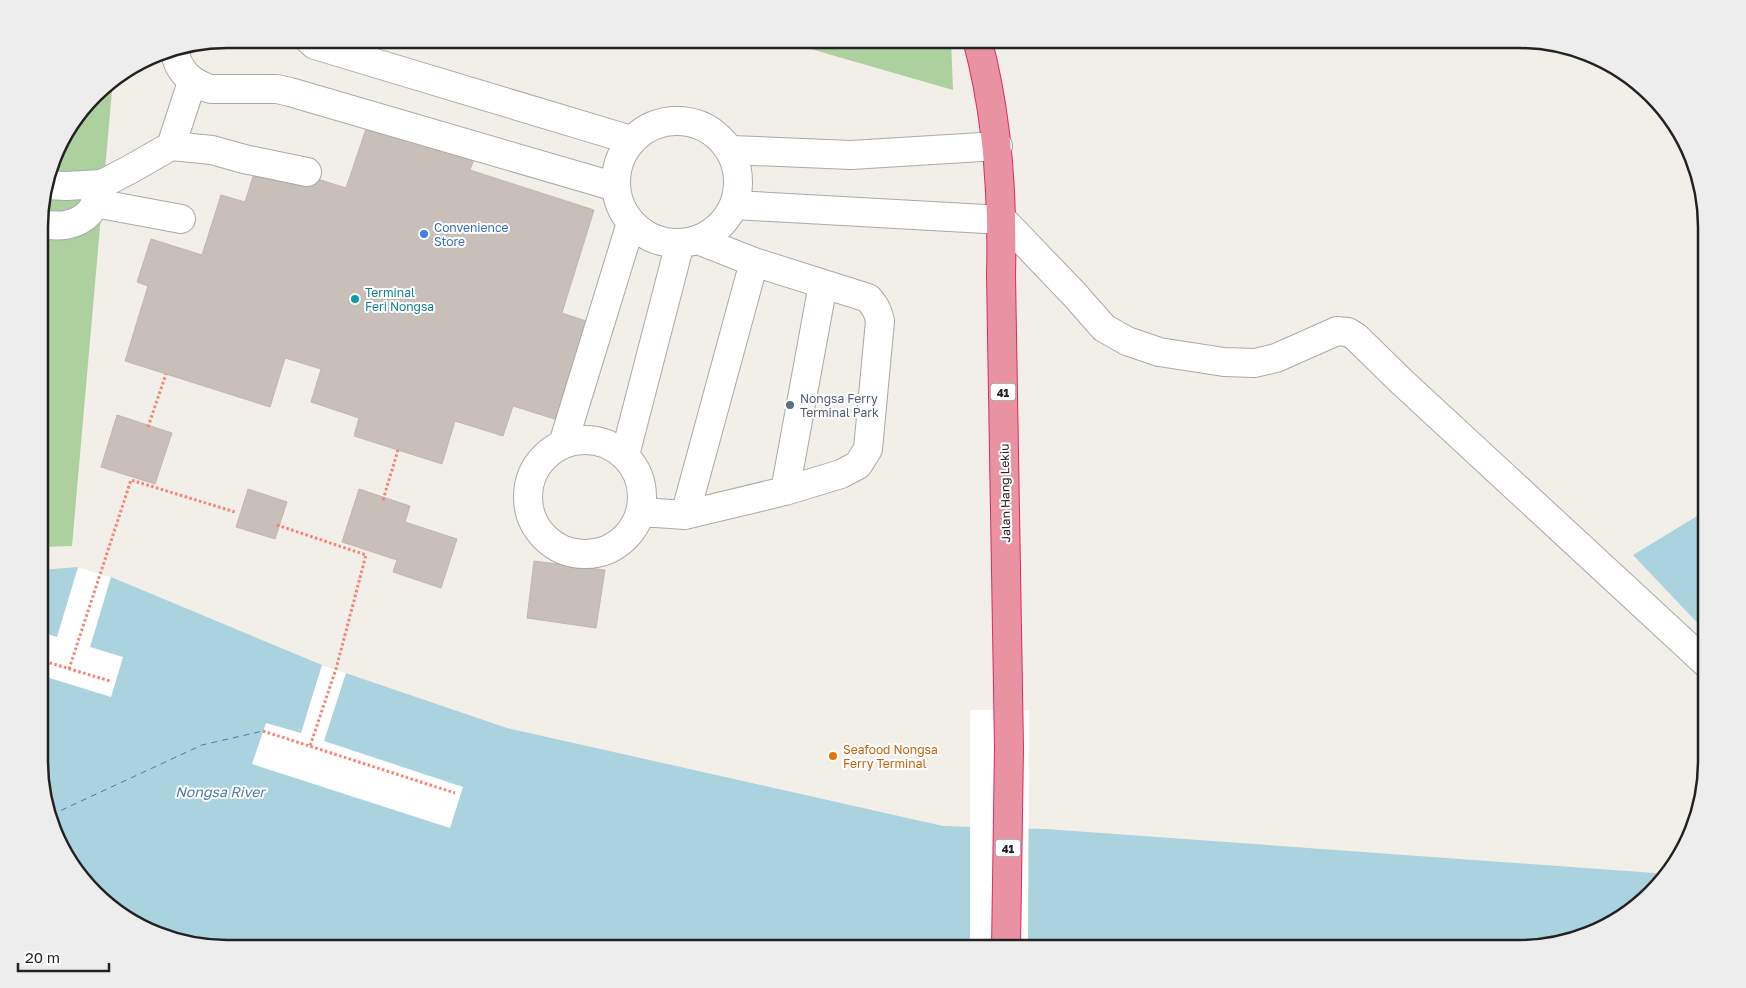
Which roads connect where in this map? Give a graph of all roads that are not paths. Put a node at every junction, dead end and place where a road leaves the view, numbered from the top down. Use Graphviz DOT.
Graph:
graph roads {
  1 [pos="325,48"];
  2 [pos="980,48"];
  3 [pos="175,55"];
  4 [pos="192,82"];
  5 [pos="631,140"];
  6 [pos="171,146"];
  7 [pos="998,146"];
  8 [pos="732,150"];
  9 [pos="307,172"];
  10 [pos="53,185"];
  11 [pos="616,187"];
  12 [pos="98,194"];
  13 [pos="735,205"];
  14 [pos="181,219"];
  15 [pos="1003,220"];
  16 [pos="632,223"];
  17 [pos="48,225"];
  18 [pos="689,242"];
  19 [pos="754,262"];
  20 [pos="822,284"];
  21 [pos="563,444"];
  22 [pos="624,454"];
  23 [pos="785,492"];
  24 [pos="642,512"];
  25 [pos="685,515"];
  26 [pos="1699,656"];
  27 [pos="1006,940"];
  1 -- 5 [label="lane"];
  2 -- 7 [label="highway, Jalan Hang Lekiu / 41"];
  3 -- 4 [label="lane"];
  4 -- 6 [label="lane"];
  4 -- 11 [label="lane"];
  5 -- 8 [label="lane"];
  5 -- 11 [label="lane"];
  6 -- 9 [label="lane"];
  6 -- 12 [label="lane"];
  7 -- 8 [label="lane"];
  7 -- 15 [label="highway, Jalan Hang Lekiu / 41"];
  8 -- 13 [label="lane"];
  10 -- 12 [label="lane"];
  11 -- 16 [label="lane"];
  12 -- 14 [label="lane"];
  12 -- 17 [label="lane"];
  13 -- 15 [label="lane"];
  13 -- 18 [label="lane"];
  15 -- 26 [label="lane"];
  15 -- 27 [label="highway, Jalan Hang Lekiu / 41"];
  16 -- 18 [label="lane"];
  16 -- 21 [label="lane"];
  18 -- 19 [label="lane"];
  18 -- 22 [label="lane"];
  19 -- 20 [label="lane"];
  19 -- 25 [label="lane"];
  20 -- 23 [label="lane"];
  20 -- 23 [label="lane"];
  21 -- 22 [label="lane"];
  21 -- 24 [label="lane"];
  22 -- 24 [label="lane"];
  23 -- 25 [label="lane"];
  24 -- 25 [label="lane"];
}
